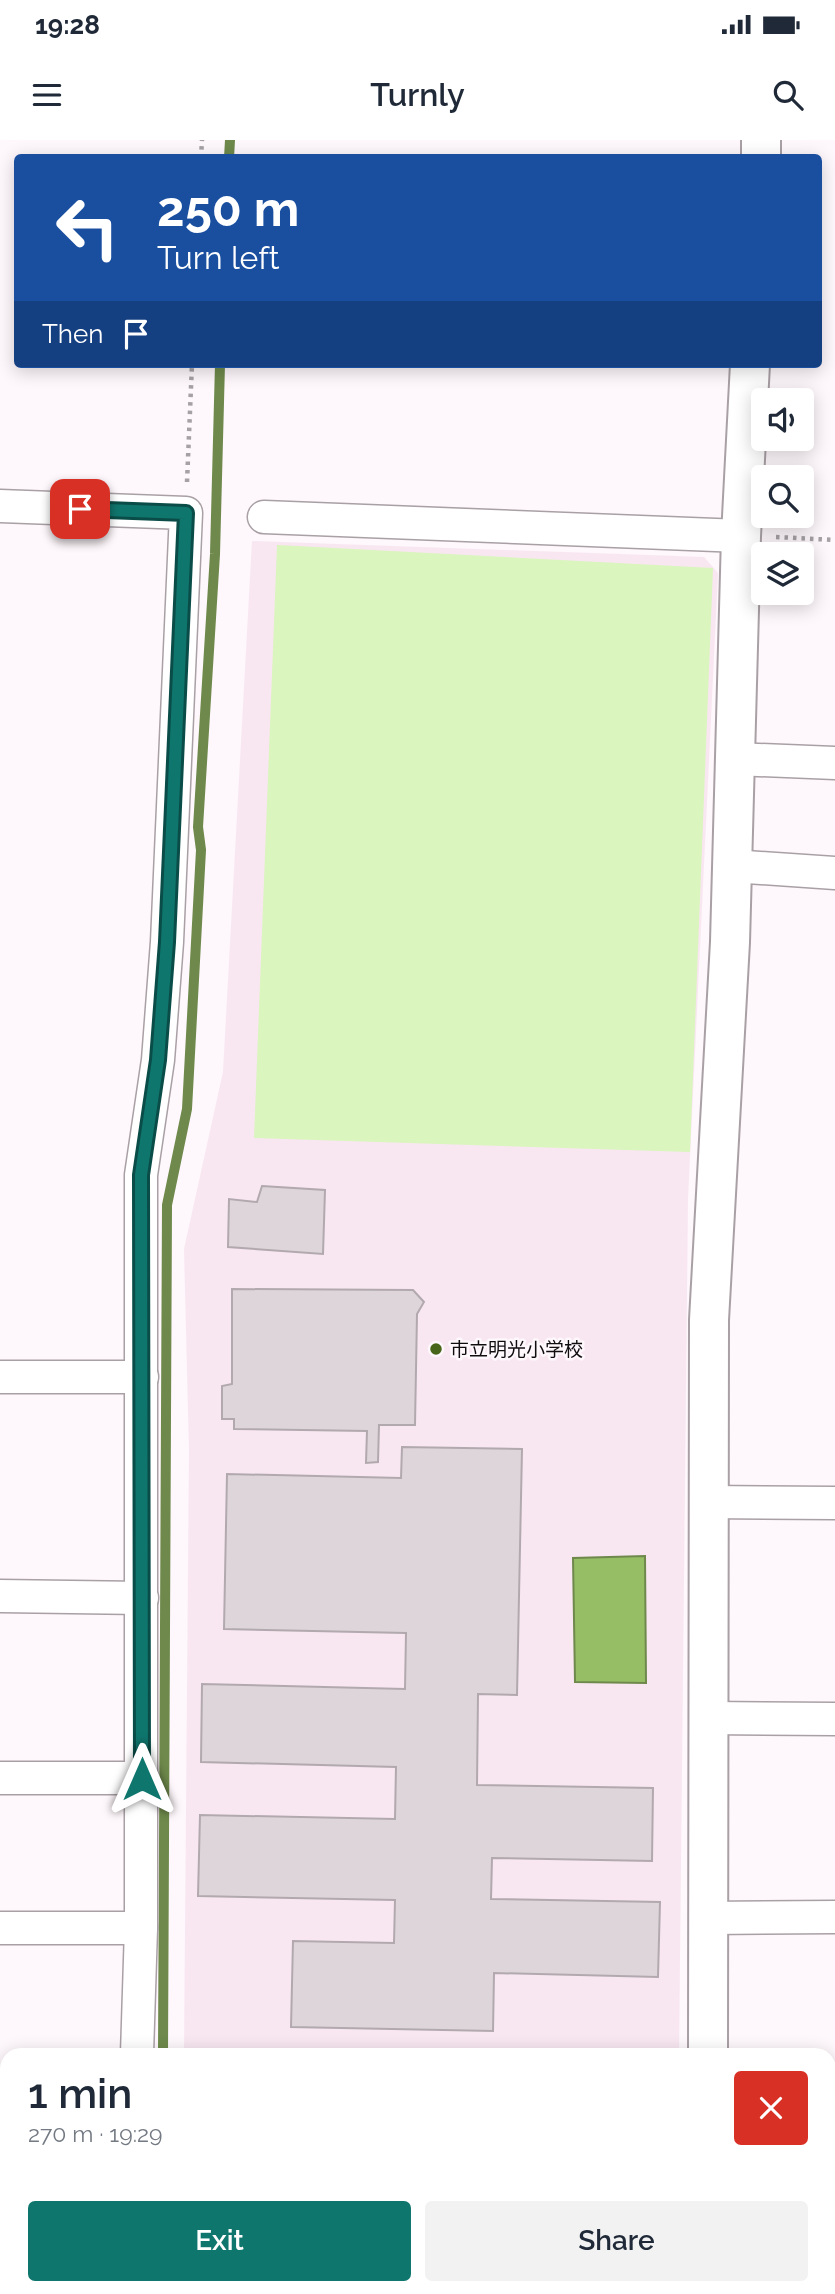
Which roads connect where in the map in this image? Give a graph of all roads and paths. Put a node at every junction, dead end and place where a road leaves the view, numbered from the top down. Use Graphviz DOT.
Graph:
graph roads {
  1 [pos="192,368"];
  2 [pos="750,368"];
  3 [pos="0,506"];
  4 [pos="186,513"];
  5 [pos="264,517"];
  6 [pos="741,536"];
  7 [pos="835,540"];
  8 [pos="735,760"];
  9 [pos="835,762"];
  10 [pos="732,866"];
  11 [pos="835,873"];
  12 [pos="0,1377"];
  13 [pos="142,1377"];
  14 [pos="708,1502"];
  15 [pos="835,1503"];
  16 [pos="0,1596"];
  17 [pos="142,1598"];
  18 [pos="708,1718"];
  19 [pos="835,1719"];
  20 [pos="0,1778"];
  21 [pos="142,1779"];
  22 [pos="835,1917"];
  23 [pos="706,1918"];
  24 [pos="0,1928"];
  25 [pos="141,1928"];
  26 [pos="137,2048"];
  27 [pos="708,2048"];
  1 -- 4 [label="path"];
  2 -- 6 [label="street"];
  3 -- 4 [label="street"];
  4 -- 13 [label="street"];
  5 -- 6 [label="street"];
  6 -- 7 [label="path"];
  6 -- 8 [label="street"];
  8 -- 9 [label="street"];
  8 -- 10 [label="street"];
  10 -- 11 [label="street"];
  10 -- 14 [label="street"];
  12 -- 13 [label="street"];
  13 -- 17 [label="street"];
  14 -- 15 [label="street"];
  14 -- 18 [label="street"];
  16 -- 17 [label="street"];
  17 -- 21 [label="street"];
  18 -- 19 [label="street"];
  18 -- 23 [label="street"];
  20 -- 21 [label="street"];
  21 -- 25 [label="street"];
  22 -- 23 [label="street"];
  23 -- 27 [label="street"];
  24 -- 25 [label="street"];
  25 -- 26 [label="street"];
}
